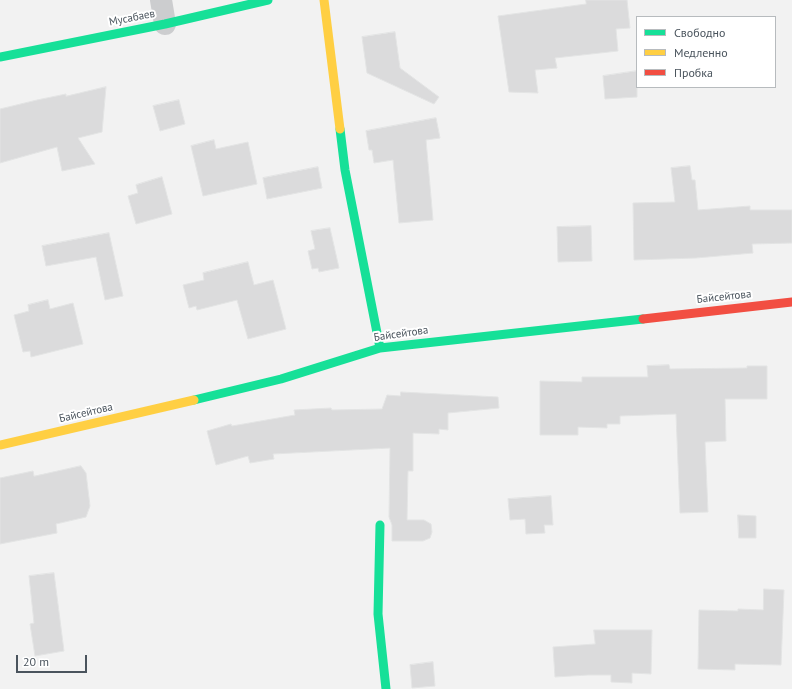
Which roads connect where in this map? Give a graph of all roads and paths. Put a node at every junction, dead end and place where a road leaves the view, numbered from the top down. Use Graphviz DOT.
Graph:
graph roads {
  1 [pos="161,0"];
  2 [pos="268,0"];
  3 [pos="324,0"];
  4 [pos="165,24"];
  5 [pos="0,57"];
  6 [pos="792,302"];
  7 [pos="380,348"];
  8 [pos="0,445"];
  9 [pos="380,525"];
  10 [pos="386,689"];
  1 -- 4 [label="street"];
  2 -- 4 [label="street, Мусабаев"];
  3 -- 7 [label="street"];
  4 -- 5 [label="street, Мусабаев"];
  6 -- 7 [label="street, Байсейтова"];
  7 -- 8 [label="street, Байсейтова"];
  9 -- 10 [label="street"];
}
